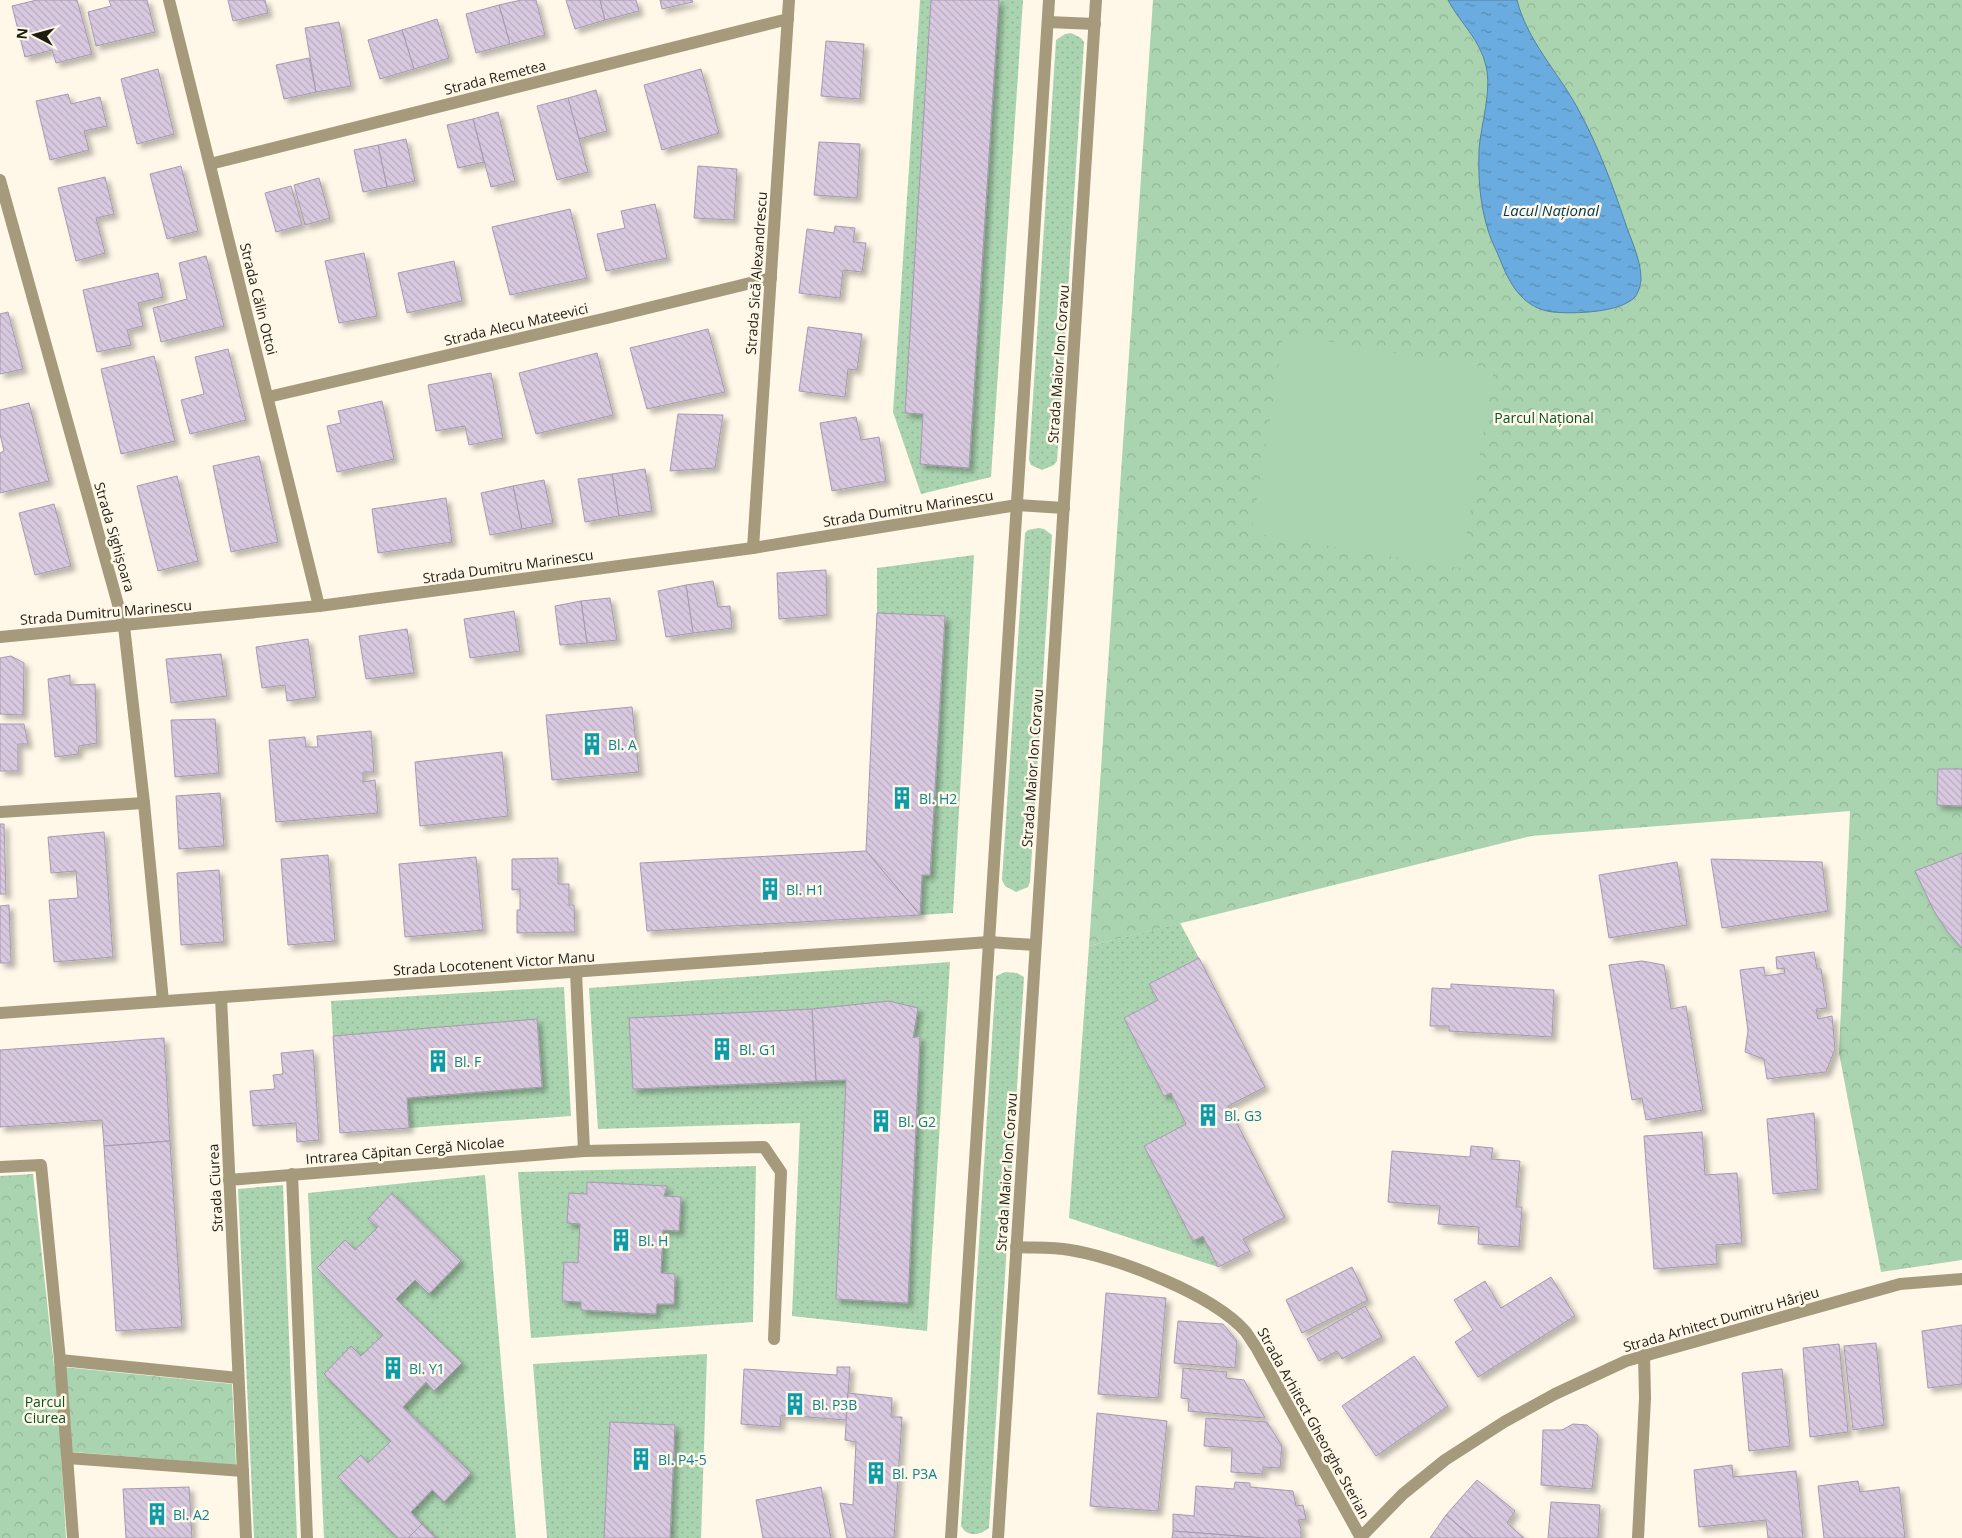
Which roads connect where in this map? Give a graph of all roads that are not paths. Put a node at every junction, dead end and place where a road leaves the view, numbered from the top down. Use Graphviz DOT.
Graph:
graph roads {
  1 [pos="169,0"];
  2 [pos="789,0"];
  3 [pos="1049,0"];
  4 [pos="1096,0"];
  5 [pos="788,19"];
  6 [pos="1048,22"];
  7 [pos="1094,24"];
  8 [pos="210,164"];
  9 [pos="0,180"];
  10 [pos="771,278"];
  11 [pos="268,397"];
  12 [pos="1017,505"];
  13 [pos="1064,508"];
  14 [pos="753,548"];
  15 [pos="319,606"];
  16 [pos="124,626"];
  17 [pos="0,637"];
  18 [pos="144,803"];
  19 [pos="0,812"];
  20 [pos="989,942"];
  21 [pos="1035,945"];
  22 [pos="576,972"];
  23 [pos="221,997"];
  24 [pos="163,1001"];
  25 [pos="0,1013"];
  26 [pos="584,1151"];
  27 [pos="0,1167"];
  28 [pos="292,1174"];
  29 [pos="229,1180"];
  30 [pos="1016,1247"];
  31 [pos="1962,1279"];
  32 [pos="774,1339"];
  33 [pos="1644,1355"];
  34 [pos="60,1360"];
  35 [pos="238,1378"];
  36 [pos="68,1458"];
  37 [pos="243,1471"];
  38 [pos="73,1538"];
  39 [pos="246,1538"];
  40 [pos="307,1538"];
  41 [pos="951,1538"];
  42 [pos="998,1538"];
  43 [pos="1361,1538"];
  44 [pos="1638,1538"];
  1 -- 8 [label="street, Strada Călin Ottoi"];
  2 -- 5 [label="street, Strada Sică Alexandrescu"];
  3 -- 6 [label="street"];
  4 -- 7 [label="street, Strada Maior Ion Coravu"];
  5 -- 8 [label="street, Strada Remetea"];
  5 -- 10 [label="street, Strada Sică Alexandrescu"];
  6 -- 7 [label="street"];
  6 -- 12 [label="street"];
  7 -- 13 [label="street, Strada Maior Ion Coravu"];
  8 -- 11 [label="street, Strada Călin Ottoi"];
  9 -- 16 [label="street, Strada Sighișoara"];
  10 -- 11 [label="street, Strada Alecu Mateevici"];
  10 -- 14 [label="street, Strada Sică Alexandrescu"];
  11 -- 15 [label="street, Strada Călin Ottoi"];
  12 -- 13 [label="street, Strada Dumitru Marinescu"];
  12 -- 14 [label="street, Strada Dumitru Marinescu"];
  12 -- 20 [label="street"];
  13 -- 21 [label="street, Strada Maior Ion Coravu"];
  14 -- 15 [label="street, Strada Dumitru Marinescu"];
  15 -- 16 [label="street, Strada Dumitru Marinescu"];
  16 -- 17 [label="street, Strada Dumitru Marinescu"];
  16 -- 18 [label="street, Strada Sighișoara"];
  18 -- 19 [label="street"];
  18 -- 24 [label="street, Strada Sighișoara"];
  20 -- 21 [label="street, Strada Locotenent Victor Manu"];
  20 -- 22 [label="street, Strada Locotenent Victor Manu"];
  20 -- 41 [label="street"];
  21 -- 30 [label="street, Strada Maior Ion Coravu"];
  22 -- 23 [label="street, Strada Locotenent Victor Manu"];
  22 -- 26 [label="street"];
  23 -- 24 [label="street, Strada Locotenent Victor Manu"];
  23 -- 29 [label="street, Strada Ciurea"];
  24 -- 25 [label="street, Strada Locotenent Victor Manu"];
  26 -- 28 [label="street, Intrarea Căpitan Cergă Nicolae"];
  26 -- 32 [label="street, Intrarea Căpitan Cergă Nicolae"];
  27 -- 34 [label="street"];
  28 -- 29 [label="street, Intrarea Căpitan Cergă Nicolae"];
  28 -- 40 [label="street"];
  29 -- 35 [label="street, Strada Ciurea"];
  30 -- 42 [label="street, Strada Maior Ion Coravu"];
  30 -- 43 [label="street, Strada Arhitect Gheorghe Sterian"];
  31 -- 33 [label="street, Strada Arhitect Dumitru Hârjeu"];
  33 -- 43 [label="street, Strada Arhitect Dumitru Hârjeu"];
  33 -- 44 [label="street"];
  34 -- 35 [label="street"];
  34 -- 36 [label="street"];
  35 -- 37 [label="street, Strada Ciurea"];
  36 -- 37 [label="street"];
  36 -- 38 [label="street"];
  37 -- 39 [label="street, Strada Ciurea"];
}
